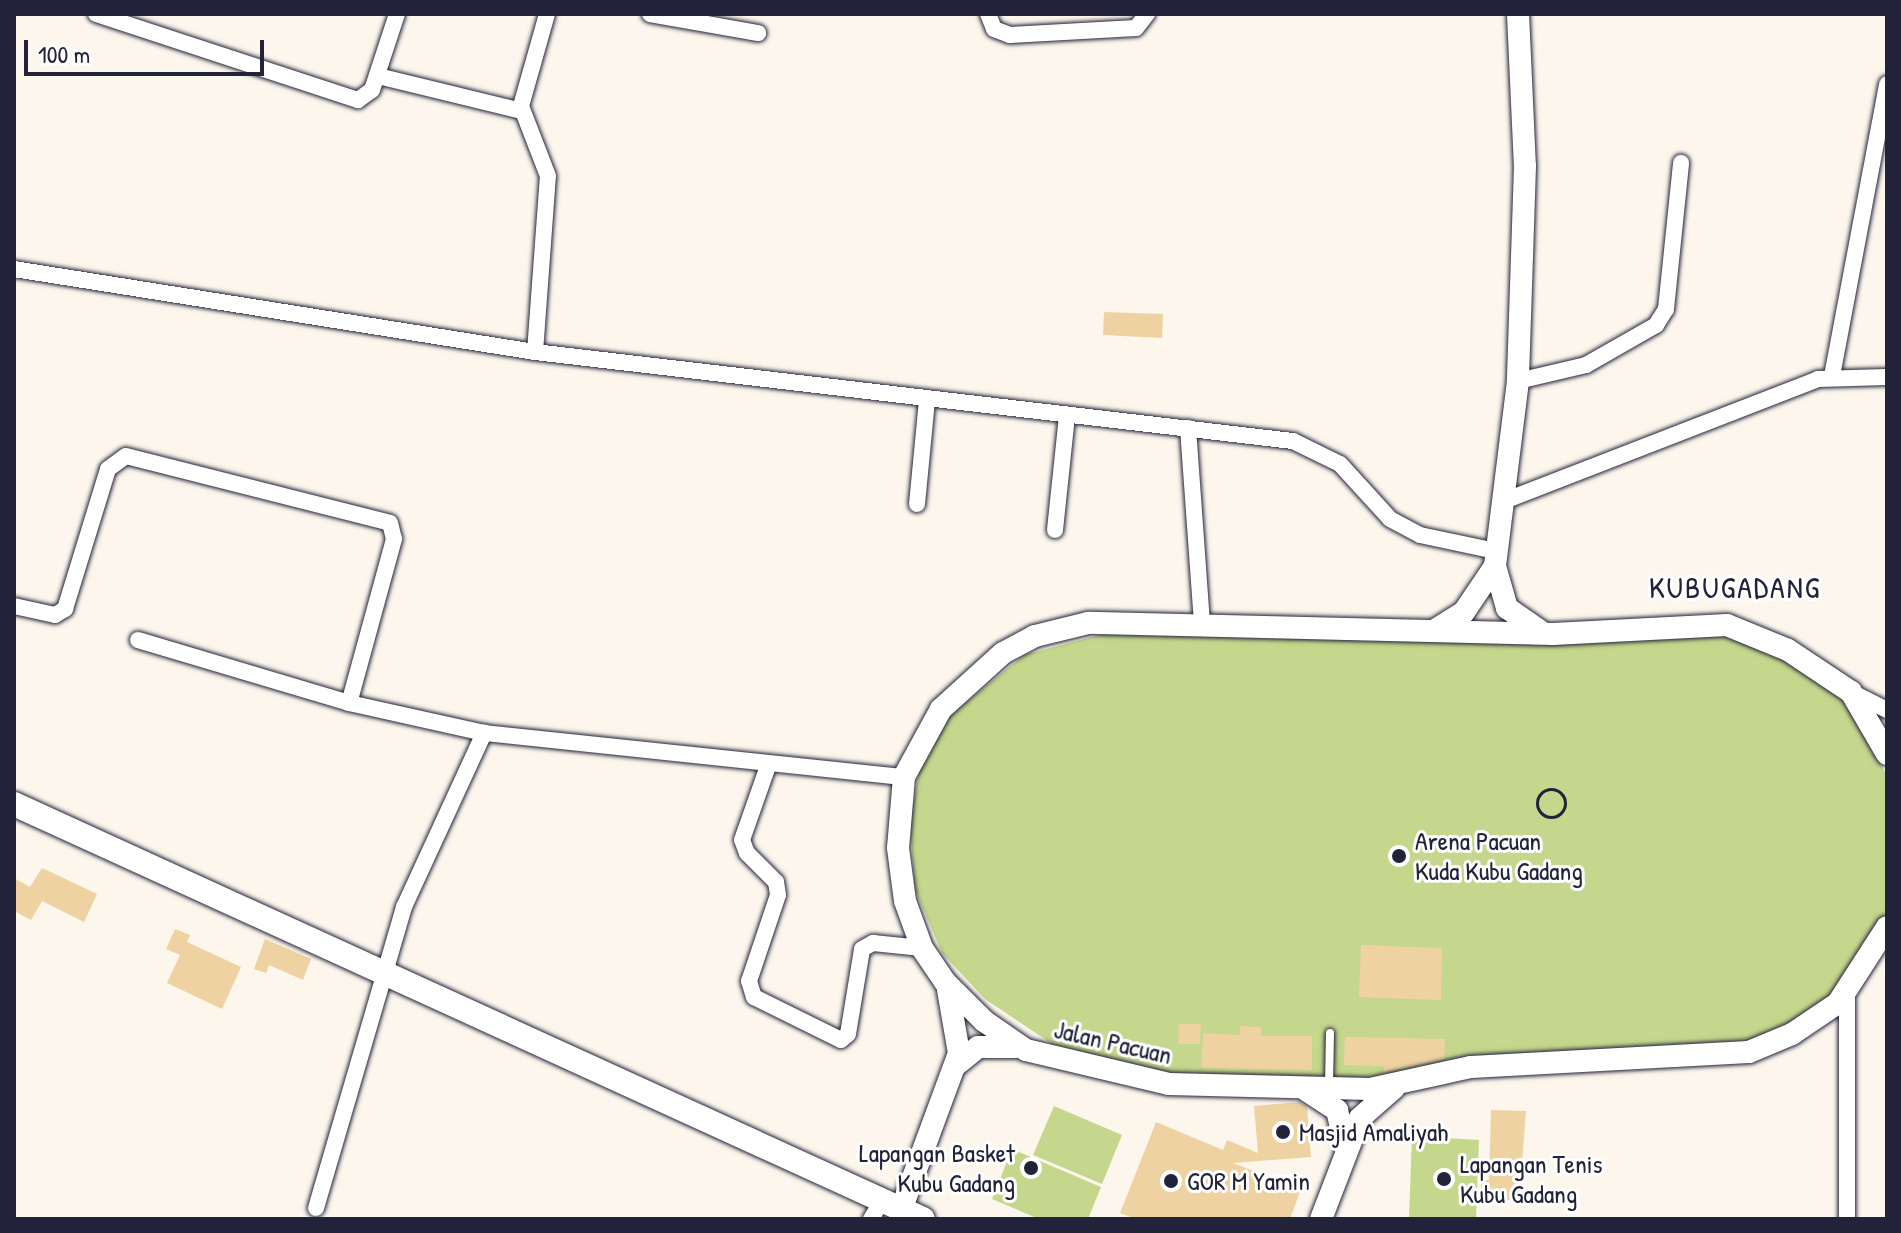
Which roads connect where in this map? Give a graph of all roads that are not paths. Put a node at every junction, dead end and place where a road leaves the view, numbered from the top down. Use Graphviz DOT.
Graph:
graph roads {
  1 [pos="99,14"];
  2 [pos="397,14"];
  3 [pos="547,14"];
  4 [pos="650,14"];
  5 [pos="988,14"];
  6 [pos="1147,14"];
  7 [pos="1518,14"];
  8 [pos="758,33"];
  9 [pos="378,76"];
  10 [pos="1887,84"];
  11 [pos="522,111"];
  12 [pos="1883,128"];
  13 [pos="1681,163"];
  14 [pos="14,269"];
  15 [pos="535,352"];
  16 [pos="1832,376"];
  17 [pos="1887,377"];
  18 [pos="1518,381"];
  19 [pos="927,400"];
  20 [pos="1067,416"];
  21 [pos="1188,428"];
  22 [pos="1504,501"];
  23 [pos="917,504"];
  24 [pos="1055,530"];
  25 [pos="1495,558"];
  26 [pos="14,606"];
  27 [pos="1202,623"];
  28 [pos="1433,631"];
  29 [pos="1553,634"];
  30 [pos="138,640"];
  31 [pos="1851,692"];
  32 [pos="349,703"];
  33 [pos="1887,710"];
  34 [pos="484,733"];
  35 [pos="1887,754"];
  36 [pos="768,766"];
  37 [pos="904,777"];
  38 [pos="14,804"];
  39 [pos="1887,927"];
  40 [pos="922,948"];
  41 [pos="385,977"];
  42 [pos="945,982"];
  43 [pos="1847,993"];
  44 [pos="1330,1033"];
  45 [pos="1026,1050"];
  46 [pos="956,1065"];
  47 [pos="1411,1082"];
  48 [pos="1318,1089"];
  49 [pos="1346,1150"];
  50 [pos="316,1208"];
  51 [pos="894,1212"];
  52 [pos="1321,1219"];
  53 [pos="1847,1219"];
  1 -- 9 [label="street"];
  2 -- 9 [label="street"];
  3 -- 11 [label="street"];
  4 -- 8 [label="street"];
  5 -- 6 [label="street"];
  7 -- 18 [label="street"];
  9 -- 11 [label="street"];
  10 -- 12 [label="street"];
  11 -- 15 [label="street"];
  12 -- 16 [label="street"];
  13 -- 18 [label="street"];
  14 -- 15 [label="street"];
  15 -- 19 [label="street"];
  16 -- 17 [label="street"];
  16 -- 22 [label="street"];
  18 -- 22 [label="street"];
  19 -- 20 [label="street"];
  19 -- 23 [label="street"];
  20 -- 21 [label="street"];
  20 -- 24 [label="street"];
  21 -- 25 [label="street"];
  21 -- 27 [label="street"];
  22 -- 25 [label="street"];
  25 -- 28 [label="street"];
  25 -- 29 [label="street"];
  26 -- 32 [label="street"];
  27 -- 28 [label="street, Jalan Pacuan"];
  27 -- 37 [label="street, Jalan Pacuan"];
  28 -- 29 [label="street, Jalan Pacuan"];
  29 -- 31 [label="street, Jalan Pacuan"];
  30 -- 32 [label="street"];
  31 -- 33 [label="street"];
  31 -- 35 [label="street, Jalan Pacuan"];
  32 -- 34 [label="street"];
  34 -- 36 [label="street"];
  34 -- 41 [label="street"];
  36 -- 37 [label="street"];
  36 -- 40 [label="street"];
  37 -- 40 [label="street, Jalan Pacuan"];
  38 -- 41 [label="main road"];
  39 -- 43 [label="street, Jalan Pacuan"];
  40 -- 42 [label="street, Jalan Pacuan"];
  41 -- 50 [label="street"];
  41 -- 51 [label="main road"];
  42 -- 45 [label="street, Jalan Pacuan"];
  42 -- 46 [label="street"];
  43 -- 47 [label="street, Jalan Pacuan"];
  43 -- 53 [label="street"];
  44 -- 48 [label="lane"];
  45 -- 46 [label="street"];
  45 -- 48 [label="street, Jalan Pacuan"];
  46 -- 51 [label="street"];
  47 -- 48 [label="street, Jalan Pacuan"];
  47 -- 49 [label="street"];
  48 -- 49 [label="street"];
  49 -- 52 [label="street"];
}
